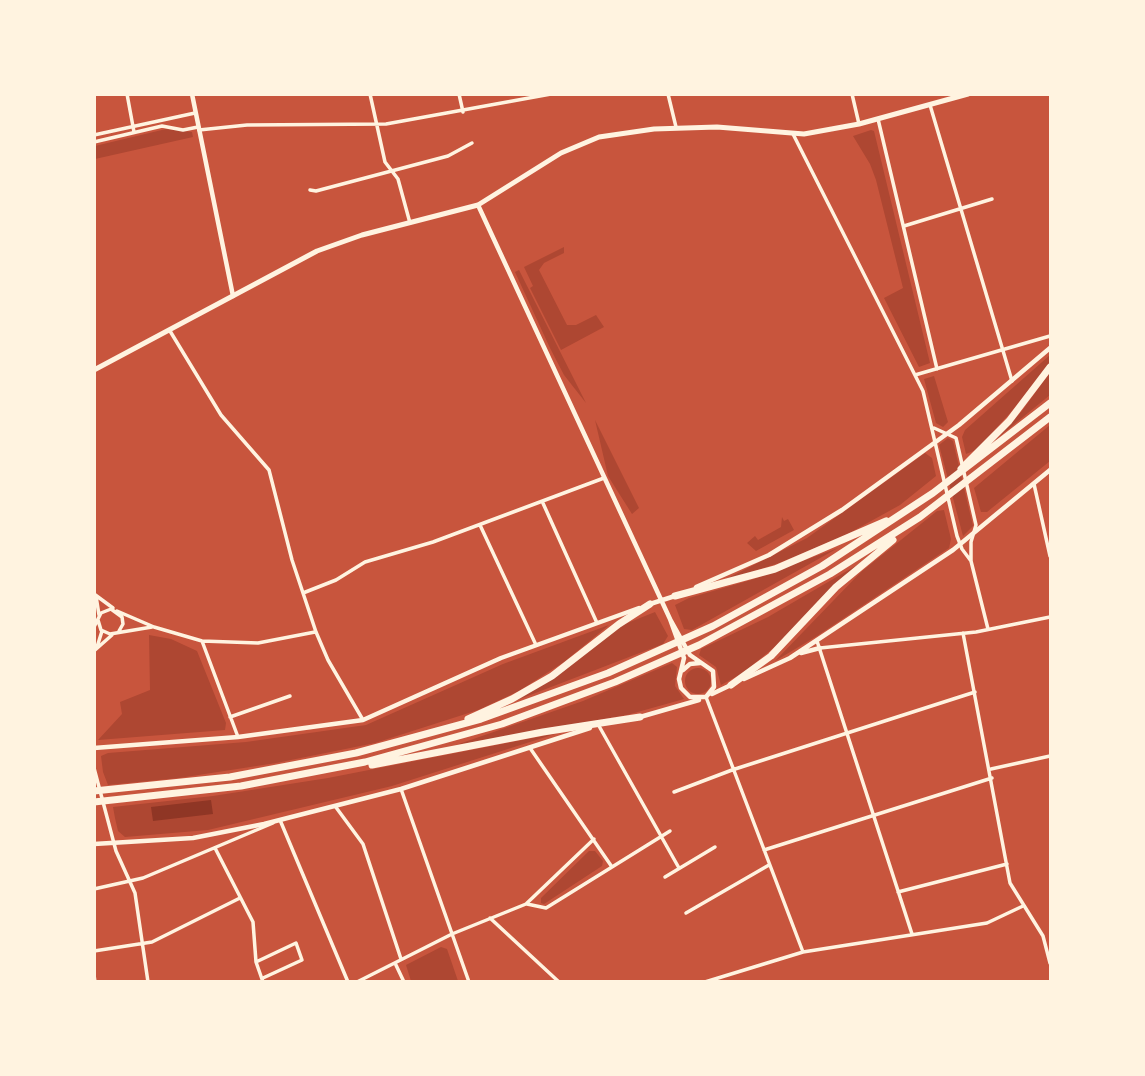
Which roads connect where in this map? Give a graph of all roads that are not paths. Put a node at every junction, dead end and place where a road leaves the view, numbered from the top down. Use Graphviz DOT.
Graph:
graph roads {
  1 [pos="127,94"];
  2 [pos="192,94"];
  3 [pos="370,94"];
  4 [pos="459,94"];
  5 [pos="519,94"];
  6 [pos="551,94"];
  7 [pos="668,94"];
  8 [pos="852,94"];
  9 [pos="968,94"];
  10 [pos="520,102"];
  11 [pos="930,105"];
  12 [pos="463,112"];
  13 [pos="195,113"];
  14 [pos="878,119"];
  15 [pos="859,124"];
  16 [pos="133,125"];
  17 [pos="375,125"];
  18 [pos="676,127"];
  19 [pos="198,129"];
  20 [pos="134,132"];
  21 [pos="793,134"];
  22 [pos="94,135"];
  23 [pos="94,142"];
  24 [pos="472,142"];
  25 [pos="392,170"];
  26 [pos="310,190"];
  27 [pos="992,199"];
  28 [pos="478,205"];
  29 [pos="960,208"];
  30 [pos="410,223"];
  31 [pos="903,226"];
  32 [pos="233,296"];
  33 [pos="170,331"];
  34 [pos="1051,335"];
  35 [pos="1051,348"];
  36 [pos="1002,349"];
  37 [pos="1051,367"];
  38 [pos="937,369"];
  39 [pos="94,370"];
  40 [pos="915,375"];
  41 [pos="1012,381"];
  42 [pos="1051,403"];
  43 [pos="1051,417"];
  44 [pos="933,427"];
  45 [pos="948,433"];
  46 [pos="935,442"];
  47 [pos="975,459"];
  48 [pos="1051,470"];
  49 [pos="604,478"];
  50 [pos="1034,484"];
  51 [pos="542,501"];
  52 [pos="909,510"];
  53 [pos="920,517"];
  54 [pos="480,525"];
  55 [pos="974,533"];
  56 [pos="960,545"];
  57 [pos="1051,556"];
  58 [pos="971,561"];
  59 [pos="303,593"];
  60 [pos="94,594"];
  61 [pos="675,596"];
  62 [pos="662,600"];
  63 [pos="650,604"];
  64 [pos="116,610"];
  65 [pos="1051,617"];
  66 [pos="98,618"];
  67 [pos="670,619"];
  68 [pos="597,623"];
  69 [pos="154,627"];
  70 [pos="94,629"];
  71 [pos="989,629"];
  72 [pos="101,630"];
  73 [pos="316,632"];
  74 [pos="116,633"];
  75 [pos="962,633"];
  76 [pos="202,641"];
  77 [pos="817,641"];
  78 [pos="536,645"];
  79 [pos="820,649"];
  80 [pos="95,651"];
  81 [pos="790,658"];
  82 [pos="700,663"];
  83 [pos="682,671"];
  84 [pos="731,685"];
  85 [pos="975,692"];
  86 [pos="290,696"];
  87 [pos="705,697"];
  88 [pos="230,717"];
  89 [pos="640,717"];
  90 [pos="363,720"];
  91 [pos="599,726"];
  92 [pos="438,732"];
  93 [pos="847,734"];
  94 [pos="238,737"];
  95 [pos="530,747"];
  96 [pos="94,748"];
  97 [pos="1051,756"];
  98 [pos="990,769"];
  99 [pos="95,770"];
  100 [pos="732,770"];
  101 [pos="288,778"];
  102 [pos="992,778"];
  103 [pos="401,789"];
  104 [pos="94,791"];
  105 [pos="674,792"];
  106 [pos="94,802"];
  107 [pos="335,806"];
  108 [pos="873,815"];
  109 [pos="281,820"];
  110 [pos="670,831"];
  111 [pos="659,838"];
  112 [pos="594,839"];
  113 [pos="114,843"];
  114 [pos="94,844"];
  115 [pos="715,847"];
  116 [pos="215,848"];
  117 [pos="763,850"];
  118 [pos="1007,863"];
  119 [pos="769,865"];
  120 [pos="612,867"];
  121 [pos="679,869"];
  122 [pos="665,877"];
  123 [pos="129,880"];
  124 [pos="94,889"];
  125 [pos="898,892"];
  126 [pos="240,898"];
  127 [pos="526,904"];
  128 [pos="1023,906"];
  129 [pos="685,913"];
  130 [pos="490,918"];
  131 [pos="452,934"];
  132 [pos="912,934"];
  133 [pos="142,944"];
  134 [pos="94,951"];
  135 [pos="803,952"];
  136 [pos="401,959"];
  137 [pos="256,962"];
  138 [pos="395,963"];
  139 [pos="1051,963"];
  140 [pos="94,975"];
  141 [pos="263,980"];
  142 [pos="95,982"];
  143 [pos="148,982"];
  144 [pos="348,982"];
  145 [pos="356,982"];
  146 [pos="404,982"];
  147 [pos="469,982"];
  148 [pos="559,982"];
  149 [pos="705,982"];
  1 -- 16 [label="street"];
  2 -- 13 [label="street"];
  3 -- 17 [label="street"];
  4 -- 12 [label="street"];
  5 -- 10 [label="street"];
  6 -- 10 [label="street"];
  7 -- 18 [label="street"];
  8 -- 15 [label="street"];
  9 -- 11 [label="main road"];
  10 -- 12 [label="street"];
  11 -- 14 [label="main road"];
  11 -- 29 [label="street"];
  12 -- 17 [label="street"];
  13 -- 16 [label="street"];
  13 -- 19 [label="street"];
  14 -- 15 [label="main road"];
  14 -- 31 [label="street"];
  15 -- 21 [label="main road"];
  16 -- 20 [label="street"];
  16 -- 22 [label="street"];
  17 -- 19 [label="street"];
  17 -- 25 [label="street"];
  18 -- 21 [label="main road"];
  18 -- 28 [label="main road"];
  19 -- 20 [label="street"];
  19 -- 32 [label="street"];
  20 -- 23 [label="street"];
  21 -- 40 [label="street"];
  24 -- 25 [label="street"];
  25 -- 26 [label="street"];
  25 -- 30 [label="street"];
  27 -- 29 [label="street"];
  28 -- 30 [label="main road"];
  28 -- 49 [label="street"];
  29 -- 31 [label="street"];
  29 -- 36 [label="street"];
  30 -- 32 [label="main road"];
  31 -- 38 [label="street"];
  32 -- 33 [label="main road"];
  33 -- 39 [label="main road"];
  33 -- 59 [label="street"];
  34 -- 36 [label="street"];
  35 -- 41 [label="street"];
  36 -- 38 [label="street"];
  36 -- 41 [label="street"];
  37 -- 47 [label="highway"];
  38 -- 40 [label="street"];
  40 -- 44 [label="street"];
  41 -- 45 [label="street"];
  42 -- 47 [label="highway"];
  43 -- 53 [label="highway"];
  44 -- 45 [label="street"];
  44 -- 46 [label="street"];
  45 -- 46 [label="street"];
  45 -- 55 [label="street"];
  46 -- 56 [label="street"];
  46 -- 61 [label="street"];
  47 -- 52 [label="highway"];
  48 -- 50 [label="street"];
  49 -- 51 [label="street"];
  49 -- 62 [label="street"];
  50 -- 55 [label="street"];
  50 -- 57 [label="street"];
  51 -- 54 [label="street"];
  51 -- 68 [label="street"];
  52 -- 61 [label="highway"];
  52 -- 92 [label="highway"];
  53 -- 84 [label="highway"];
  53 -- 101 [label="highway"];
  54 -- 59 [label="street"];
  54 -- 78 [label="street"];
  55 -- 56 [label="street"];
  55 -- 58 [label="street"];
  56 -- 58 [label="street"];
  56 -- 77 [label="street"];
  58 -- 71 [label="street"];
  59 -- 73 [label="street"];
  60 -- 64 [label="street"];
  60 -- 66 [label="street"];
  61 -- 62 [label="street"];
  62 -- 63 [label="street"];
  62 -- 67 [label="street"];
  63 -- 68 [label="street"];
  63 -- 92 [label="highway"];
  64 -- 66 [label="street"];
  64 -- 69 [label="street"];
  64 -- 74 [label="street"];
  65 -- 71 [label="street"];
  66 -- 70 [label="street"];
  66 -- 72 [label="street"];
  67 -- 82 [label="street"];
  67 -- 83 [label="street"];
  68 -- 78 [label="street"];
  69 -- 74 [label="street"];
  69 -- 76 [label="street"];
  70 -- 72 [label="street"];
  71 -- 75 [label="street"];
  72 -- 74 [label="street"];
  72 -- 80 [label="street"];
  73 -- 76 [label="street"];
  73 -- 90 [label="street"];
  74 -- 80 [label="street"];
  75 -- 79 [label="street"];
  75 -- 85 [label="street"];
  76 -- 88 [label="street"];
  77 -- 79 [label="street"];
  77 -- 81 [label="street"];
  78 -- 90 [label="street"];
  79 -- 81 [label="street"];
  79 -- 93 [label="street"];
  81 -- 84 [label="street"];
  82 -- 83 [label="street"];
  82 -- 87 [label="street"];
  83 -- 87 [label="street"];
  84 -- 87 [label="street"];
  85 -- 93 [label="street"];
  85 -- 98 [label="street"];
  86 -- 88 [label="street"];
  87 -- 89 [label="street"];
  87 -- 100 [label="street"];
  88 -- 94 [label="street"];
  89 -- 91 [label="street"];
  89 -- 101 [label="highway"];
  90 -- 94 [label="street"];
  91 -- 95 [label="street"];
  91 -- 111 [label="street"];
  92 -- 104 [label="highway"];
  93 -- 100 [label="street"];
  93 -- 108 [label="street"];
  94 -- 96 [label="street"];
  95 -- 103 [label="street"];
  95 -- 112 [label="street"];
  97 -- 98 [label="street"];
  98 -- 102 [label="street"];
  99 -- 113 [label="street"];
  100 -- 105 [label="street"];
  100 -- 117 [label="street"];
  101 -- 106 [label="highway"];
  102 -- 108 [label="street"];
  102 -- 118 [label="street"];
  103 -- 107 [label="street"];
  103 -- 131 [label="street"];
  107 -- 109 [label="street"];
  107 -- 136 [label="street"];
  108 -- 117 [label="street"];
  108 -- 125 [label="street"];
  109 -- 113 [label="street"];
  109 -- 116 [label="street"];
  109 -- 144 [label="street"];
  110 -- 111 [label="street"];
  111 -- 120 [label="street"];
  111 -- 121 [label="street"];
  112 -- 120 [label="street"];
  112 -- 127 [label="street"];
  113 -- 114 [label="street"];
  113 -- 123 [label="street"];
  115 -- 121 [label="street"];
  116 -- 123 [label="street"];
  116 -- 126 [label="street"];
  117 -- 119 [label="street"];
  118 -- 125 [label="street"];
  118 -- 128 [label="street"];
  119 -- 129 [label="street"];
  119 -- 135 [label="street"];
  120 -- 127 [label="street"];
  121 -- 122 [label="street"];
  123 -- 124 [label="street"];
  123 -- 133 [label="street"];
  125 -- 132 [label="street"];
  126 -- 133 [label="street"];
  126 -- 137 [label="street"];
  127 -- 130 [label="street"];
  128 -- 132 [label="street"];
  128 -- 139 [label="street"];
  130 -- 131 [label="street"];
  130 -- 148 [label="street"];
  131 -- 136 [label="street"];
  131 -- 147 [label="street"];
  132 -- 135 [label="street"];
  133 -- 134 [label="street"];
  133 -- 143 [label="street"];
  135 -- 149 [label="street"];
  136 -- 138 [label="street"];
  137 -- 141 [label="street"];
  137 -- 141 [label="street"];
  138 -- 145 [label="street"];
  138 -- 146 [label="street"];
  140 -- 142 [label="street"];
}
